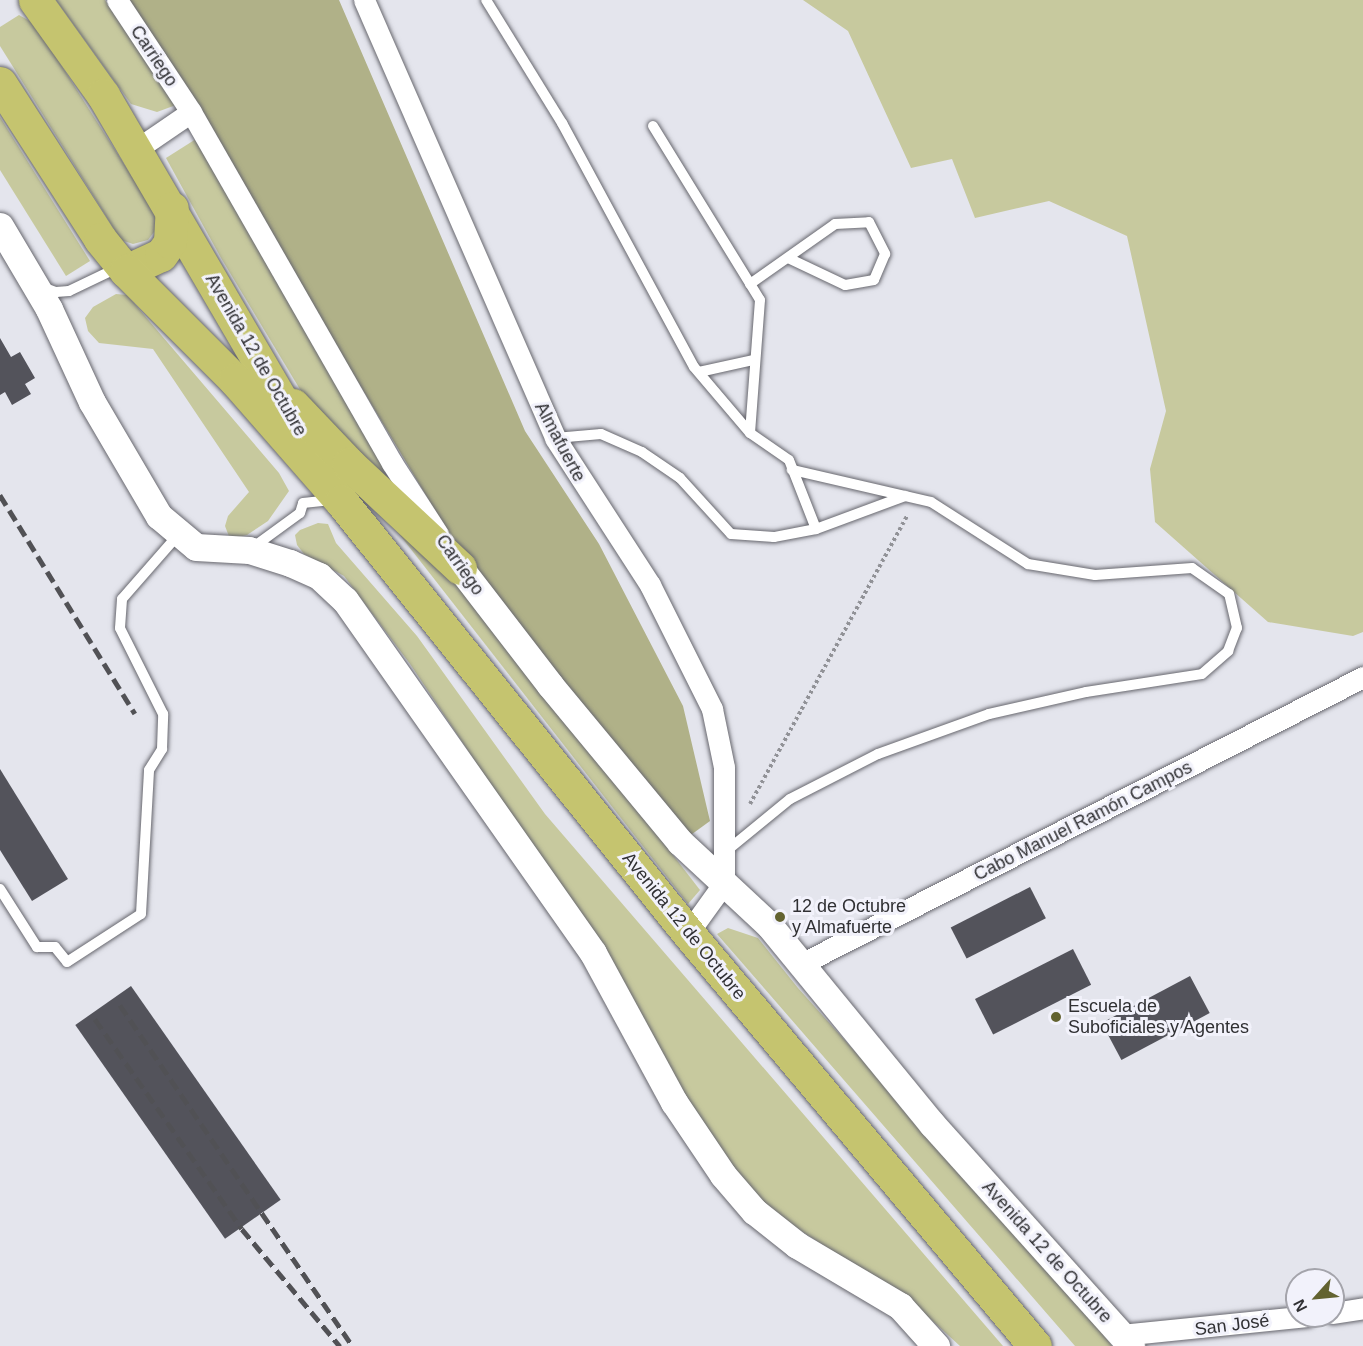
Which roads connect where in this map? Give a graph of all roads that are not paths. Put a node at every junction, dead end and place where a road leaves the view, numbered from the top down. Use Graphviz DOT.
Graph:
graph roads {
  1 [pos="35,0"];
  2 [pos="117,0"];
  3 [pos="364,0"];
  4 [pos="486,0"];
  5 [pos="0,83"];
  6 [pos="191,111"];
  7 [pos="653,126"];
  8 [pos="136,150"];
  9 [pos="172,208"];
  10 [pos="0,226"];
  11 [pos="788,258"];
  12 [pos="124,269"];
  13 [pos="750,284"];
  14 [pos="36,285"];
  15 [pos="753,360"];
  16 [pos="699,372"];
  17 [pos="266,374"];
  18 [pos="750,433"];
  19 [pos="555,438"];
  20 [pos="792,470"];
  21 [pos="911,498"];
  22 [pos="341,501"];
  23 [pos="816,529"];
  24 [pos="180,534"];
  25 [pos="249,550"];
  26 [pos="460,568"];
  27 [pos="1363,677"];
  28 [pos="722,855"];
  29 [pos="724,884"];
  30 [pos="0,889"];
  31 [pos="688,933"];
  32 [pos="803,963"];
  33 [pos="1363,1308"];
  34 [pos="1345,1311"];
  35 [pos="1285,1319"];
  36 [pos="1126,1340"];
  37 [pos="936,1346"];
  38 [pos="1035,1346"];
  1 -- 8 [label="main road, Avenida 12 de Octubre"];
  2 -- 6 [label="street, Carriego"];
  3 -- 19 [label="street, Almafuerte"];
  4 -- 16 [label="lane"];
  5 -- 12 [label="main road, Avenida 12 de Octubre"];
  6 -- 8 [label="street"];
  6 -- 26 [label="street, Carriego"];
  7 -- 13 [label="lane"];
  8 -- 9 [label="main road, Avenida 12 de Octubre"];
  9 -- 12 [label="main road"];
  9 -- 17 [label="main road, Avenida 12 de Octubre"];
  10 -- 14 [label="street"];
  11 -- 11 [label="lane"];
  11 -- 13 [label="lane"];
  12 -- 14 [label="lane"];
  12 -- 22 [label="main road, Avenida 12 de Octubre"];
  13 -- 15 [label="lane"];
  14 -- 24 [label="street"];
  15 -- 16 [label="lane"];
  15 -- 18 [label="lane"];
  16 -- 18 [label="lane"];
  17 -- 22 [label="main road, Avenida 12 de Octubre"];
  17 -- 26 [label="main road"];
  18 -- 20 [label="lane"];
  19 -- 23 [label="lane"];
  19 -- 28 [label="street, Almafuerte"];
  20 -- 21 [label="lane"];
  20 -- 23 [label="lane"];
  21 -- 23 [label="lane"];
  21 -- 28 [label="lane"];
  22 -- 25 [label="lane"];
  22 -- 31 [label="main road, Avenida 12 de Octubre"];
  24 -- 25 [label="street"];
  24 -- 30 [label="lane"];
  25 -- 37 [label="street"];
  26 -- 29 [label="street, Carriego"];
  27 -- 32 [label="street, Cabo Manuel Ramón Campos"];
  28 -- 29 [label="street, Almafuerte"];
  29 -- 31 [label="street"];
  29 -- 32 [label="street, Carriego"];
  31 -- 38 [label="main road, Avenida 12 de Octubre"];
  32 -- 36 [label="street, Avenida 12 de Octubre"];
  33 -- 34 [label="street"];
  35 -- 36 [label="street, San José"];
}
